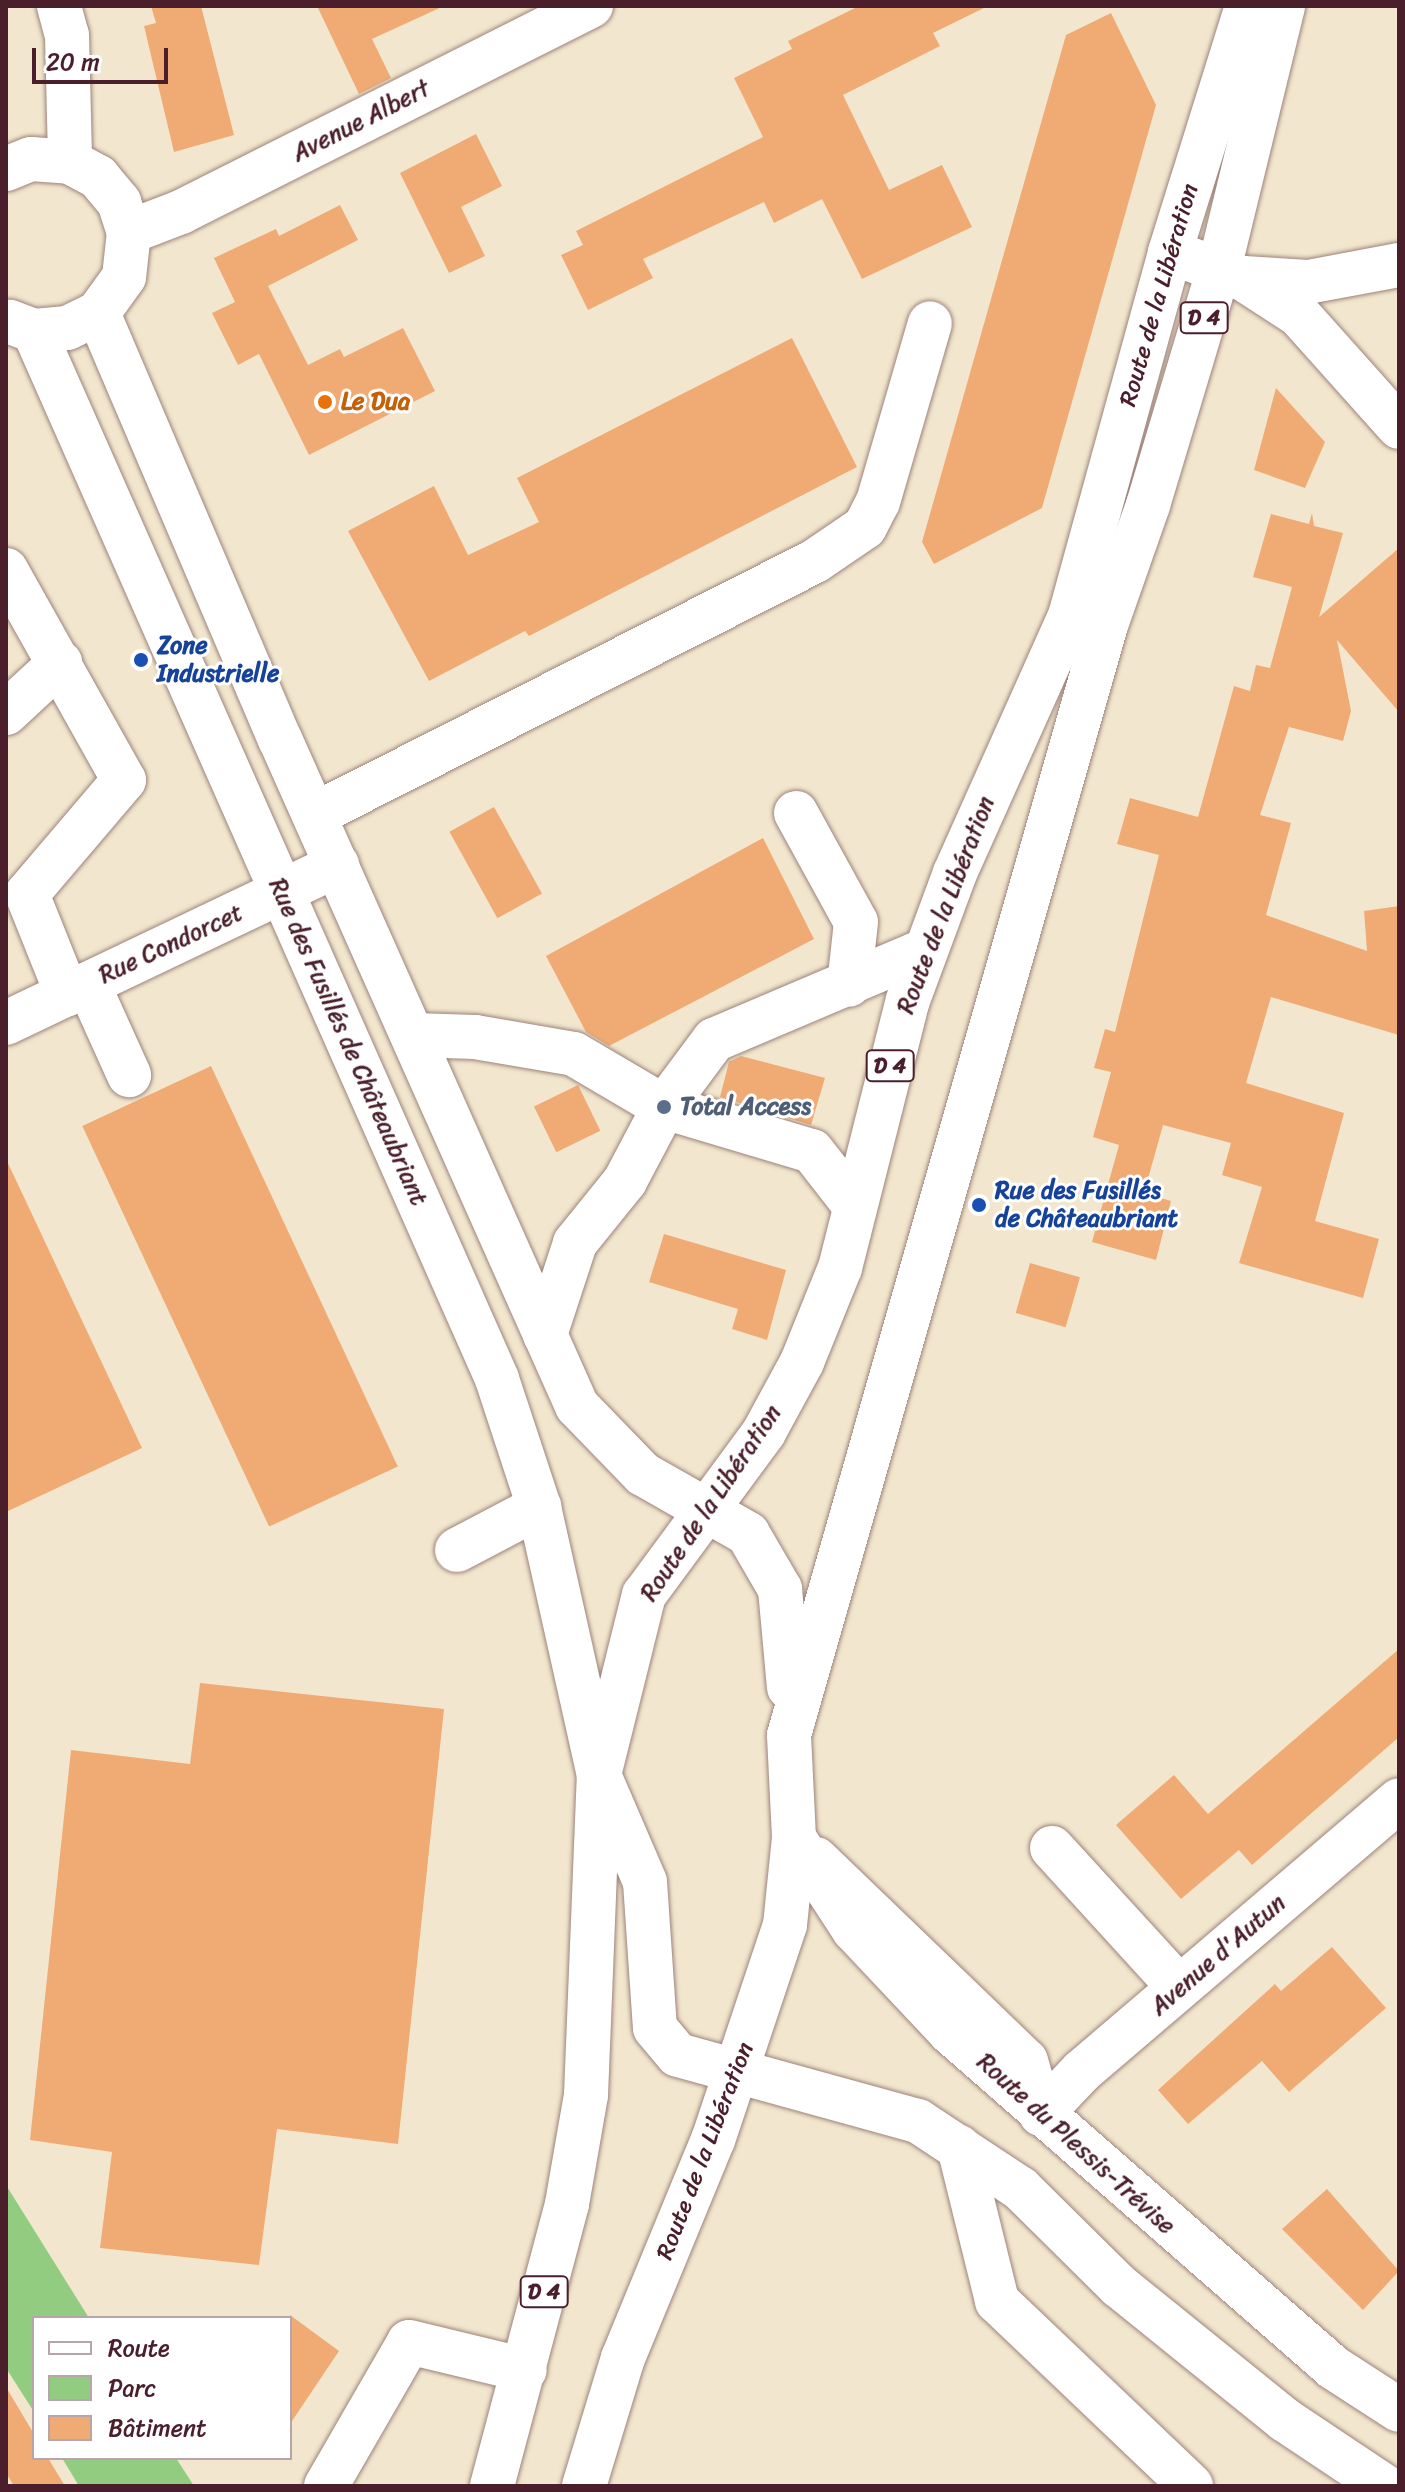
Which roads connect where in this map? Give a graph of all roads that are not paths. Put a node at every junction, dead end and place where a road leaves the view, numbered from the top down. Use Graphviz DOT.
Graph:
graph roads {
  1 [pos="59,6"];
  2 [pos="591,6"];
  3 [pos="1247,6"];
  4 [pos="1283,6"];
  5 [pos="70,162"];
  6 [pos="6,169"];
  7 [pos="129,232"];
  8 [pos="1170,252"];
  9 [pos="1399,265"];
  10 [pos="1230,273"];
  11 [pos="98,313"];
  12 [pos="930,323"];
  13 [pos="20,326"];
  14 [pos="1399,427"];
  15 [pos="9,579"];
  16 [pos="60,663"];
  17 [pos="6,713"];
  18 [pos="796,813"];
  19 [pos="314,815"];
  20 [pos="337,865"];
  21 [pos="16,888"];
  22 [pos="281,892"];
  23 [pos="926,950"];
  24 [pos="849,985"];
  25 [pos="77,989"];
  26 [pos="6,1023"];
  27 [pos="414,1035"];
  28 [pos="129,1075"];
  29 [pos="664,1107"];
  30 [pos="855,1206"];
  31 [pos="545,1335"];
  32 [pos="539,1507"];
  33 [pos="705,1507"];
  34 [pos="457,1550"];
  35 [pos="789,1735"];
  36 [pos="599,1775"];
  37 [pos="1399,1800"];
  38 [pos="794,1838"];
  39 [pos="1052,1848"];
  40 [pos="1179,1987"];
  41 [pos="737,2074"];
  42 [pos="1041,2114"];
  43 [pos="959,2147"];
  44 [pos="525,2370"];
  45 [pos="1399,2410"];
  46 [pos="326,2486"];
  47 [pos="492,2486"];
  48 [pos="584,2486"];
  49 [pos="1191,2486"];
  50 [pos="1384,2486"];
  1 -- 5 [label="main road"];
  2 -- 7 [label="main road, Avenue Albert"];
  3 -- 8 [label="main road, Route de la Libération / D 4"];
  4 -- 10 [label="main road, Route de la Libération / D 4"];
  5 -- 6 [label="main road"];
  5 -- 7 [label="main road"];
  7 -- 11 [label="main road"];
  8 -- 10 [label="main road"];
  8 -- 23 [label="main road, Route de la Libération / D 4"];
  9 -- 10 [label="main road"];
  10 -- 14 [label="main road"];
  10 -- 35 [label="main road, Route de la Libération / D 4"];
  11 -- 13 [label="main road"];
  11 -- 19 [label="main road"];
  12 -- 19 [label="main road"];
  13 -- 22 [label="main road, Rue des Fusillés de Châteaubriant"];
  15 -- 16 [label="main road"];
  16 -- 17 [label="main road"];
  16 -- 21 [label="main road"];
  18 -- 24 [label="main road"];
  19 -- 20 [label="main road"];
  20 -- 22 [label="main road, Rue Condorcet"];
  20 -- 27 [label="main road"];
  21 -- 25 [label="main road"];
  22 -- 25 [label="main road, Rue Condorcet"];
  22 -- 32 [label="main road, Rue des Fusillés de Châteaubriant"];
  23 -- 24 [label="main road"];
  23 -- 30 [label="main road, Route de la Libération / D 4"];
  24 -- 29 [label="main road"];
  25 -- 26 [label="main road, Rue Condorcet"];
  25 -- 28 [label="main road"];
  27 -- 29 [label="main road"];
  27 -- 31 [label="main road"];
  29 -- 30 [label="main road"];
  29 -- 31 [label="main road"];
  30 -- 33 [label="main road, Route de la Libération / D 4"];
  31 -- 33 [label="main road"];
  32 -- 34 [label="main road"];
  32 -- 36 [label="main road, Rue des Fusillés de Châteaubriant"];
  33 -- 35 [label="main road"];
  33 -- 36 [label="main road, Route de la Libération / D 4"];
  35 -- 38 [label="main road, Route de la Libération / D 4"];
  36 -- 41 [label="main road"];
  36 -- 44 [label="main road, Route de la Libération / D 4"];
  37 -- 40 [label="main road, Avenue d'Autun"];
  38 -- 41 [label="main road, Route de la Libération / D 4"];
  38 -- 42 [label="main road, Route du Plessis-Trévise"];
  39 -- 40 [label="main road"];
  40 -- 42 [label="main road, Avenue d'Autun"];
  41 -- 43 [label="main road"];
  41 -- 48 [label="main road, Route de la Libération / D 4"];
  42 -- 45 [label="main road, Route du Plessis-Trévise"];
  43 -- 49 [label="main road"];
  43 -- 50 [label="main road"];
  44 -- 46 [label="main road"];
  44 -- 47 [label="main road, Route de la Libération / D 4"];
}
